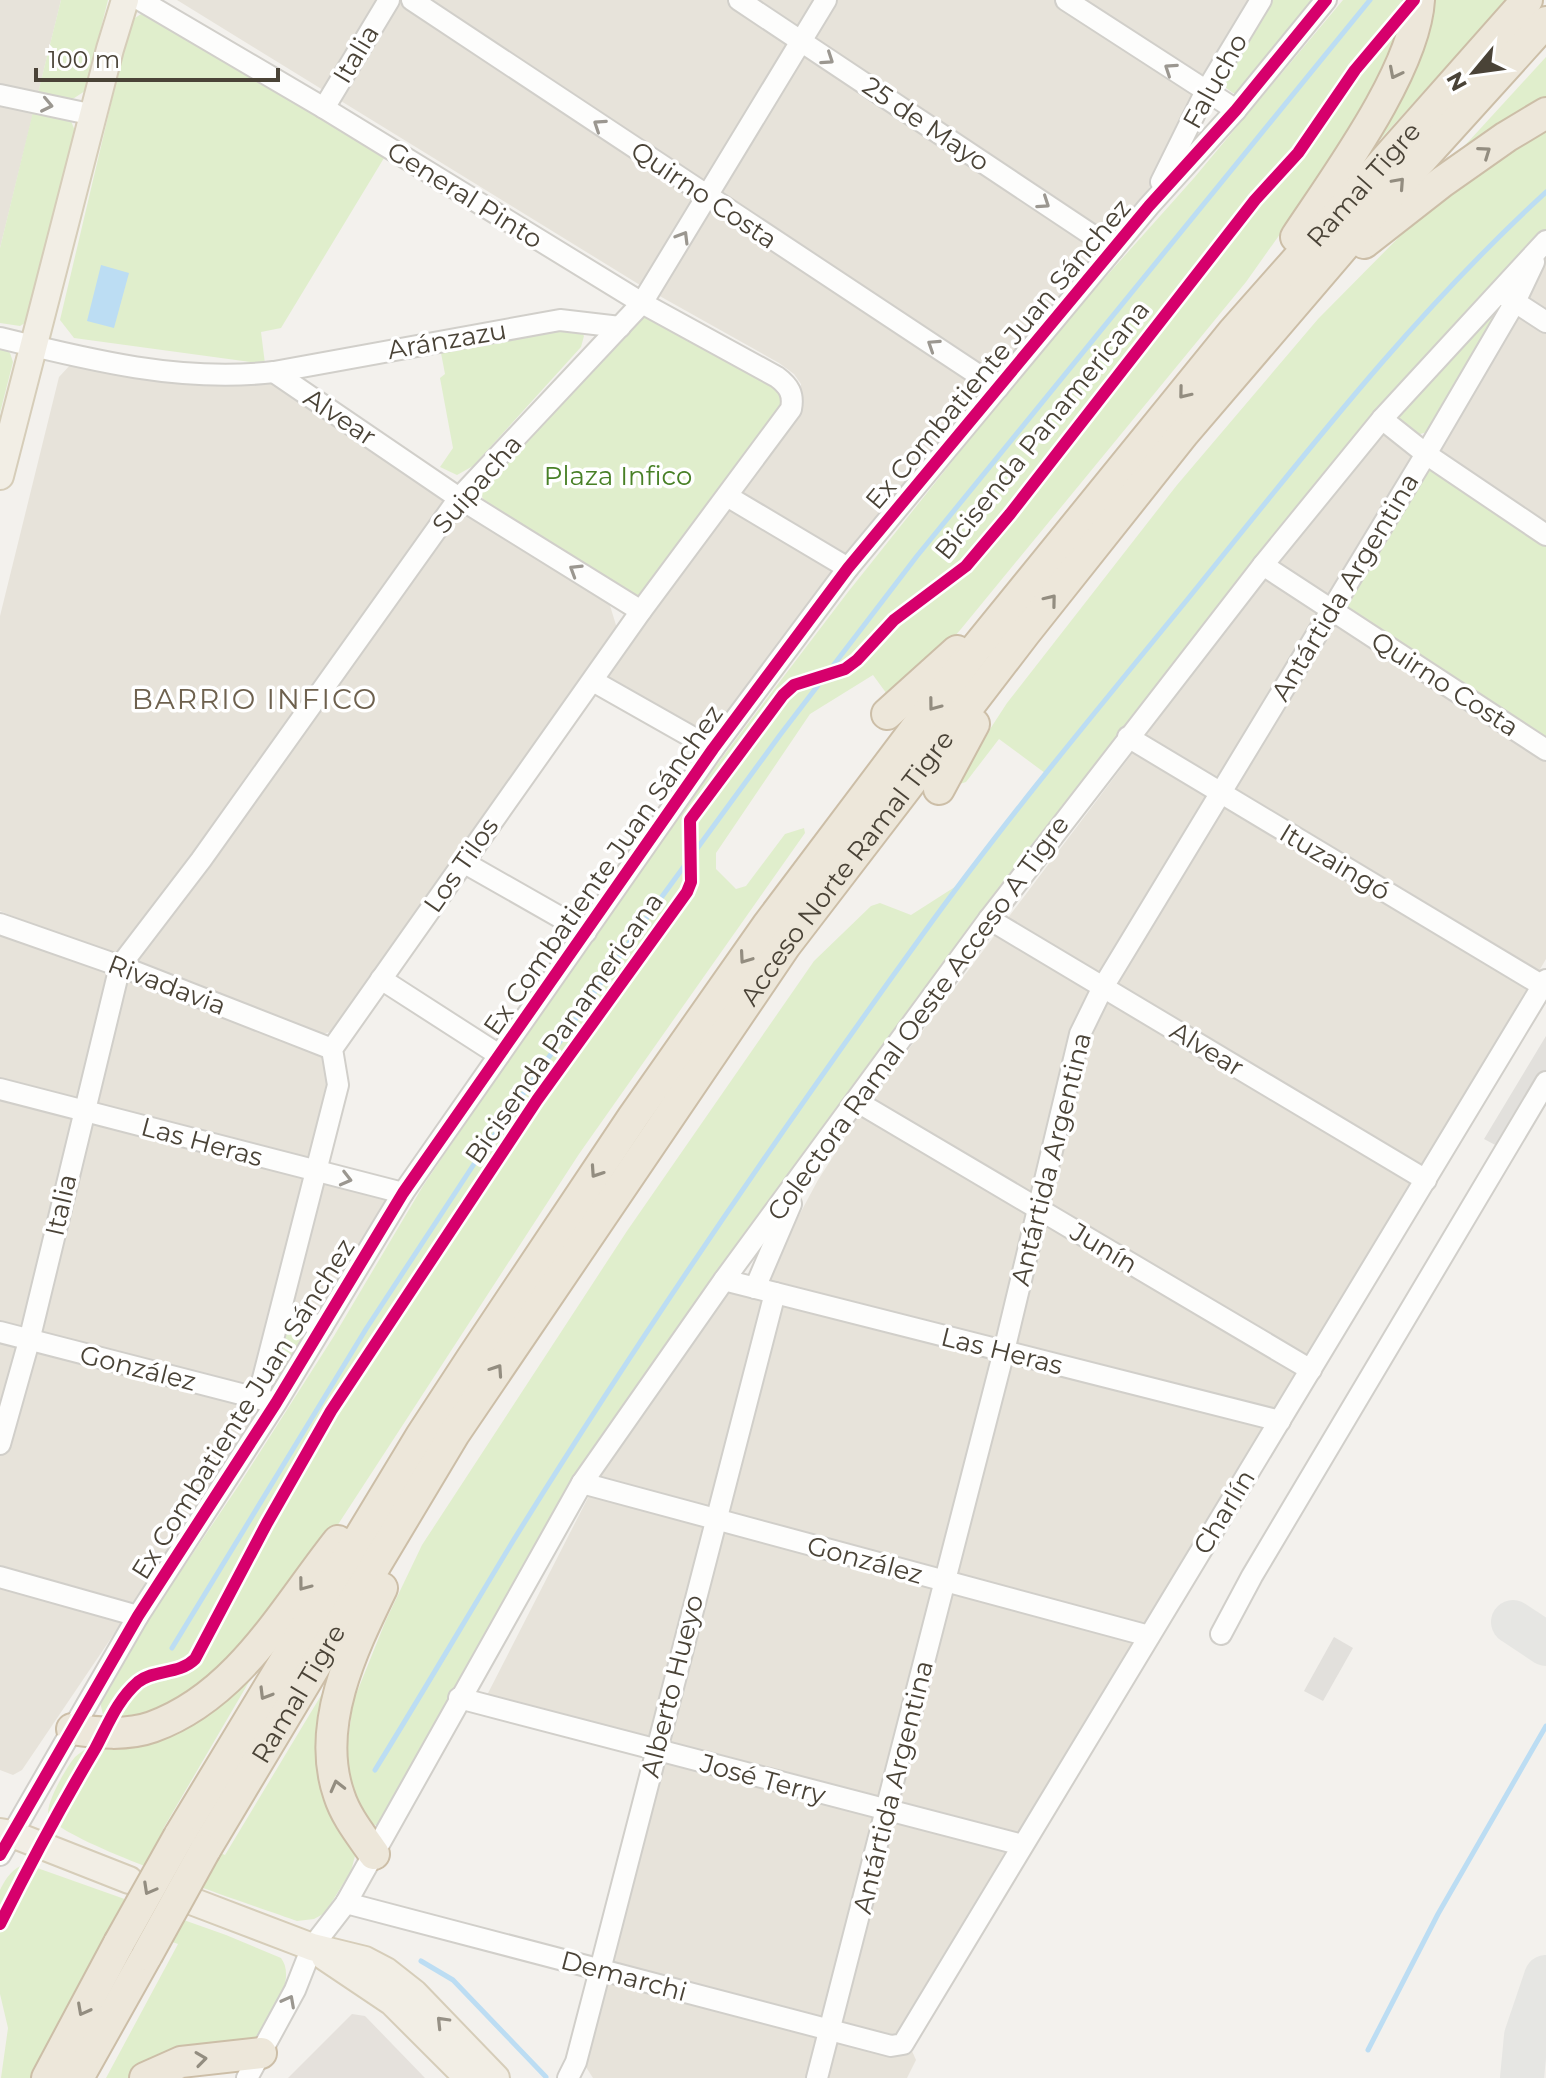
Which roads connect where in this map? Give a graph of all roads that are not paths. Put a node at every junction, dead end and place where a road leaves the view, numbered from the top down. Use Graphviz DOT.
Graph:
graph roads {
  1 [pos="125,0"];
  2 [pos="140,0"];
  3 [pos="389,0"];
  4 [pos="412,0"];
  5 [pos="739,0"];
  6 [pos="826,0"];
  7 [pos="1066,0"];
  8 [pos="1261,0"];
  9 [pos="1326,0"];
  10 [pos="1419,0"];
  11 [pos="1527,0"];
  12 [pos="1546,22"];
  13 [pos="801,41"];
  14 [pos="1205,93"];
  15 [pos="0,95"];
  16 [pos="324,108"];
  17 [pos="1236,110"];
  18 [pos="1546,113"];
  19 [pos="94,115"];
  20 [pos="707,197"];
  21 [pos="1149,206"];
  22 [pos="1544,243"];
  23 [pos="1113,249"];
  24 [pos="1507,297"];
  25 [pos="642,303"];
  26 [pos="1546,322"];
  27 [pos="620,327"];
  28 [pos="1275,327"];
  29 [pos="1233,332"];
  30 [pos="0,338"];
  31 [pos="35,347"];
  32 [pos="274,372"];
  33 [pos="998,388"];
  34 [pos="790,389"];
  35 [pos="1382,419"];
  36 [pos="1426,454"];
  37 [pos="0,476"];
  38 [pos="727,496"];
  39 [pos="459,498"];
  40 [pos="1546,535"];
  41 [pos="1263,565"];
  42 [pos="848,568"];
  43 [pos="1023,590"];
  44 [pos="1332,610"];
  45 [pos="641,611"];
  46 [pos="1025,633"];
  47 [pos="593,681"];
  48 [pos="887,714"];
  49 [pos="1128,737"];
  50 [pos="713,749"];
  51 [pos="1546,750"];
  52 [pos="939,789"];
  53 [pos="1220,792"];
  54 [pos="815,832"];
  55 [pos="463,862"];
  56 [pos="824,918"];
  57 [pos="989,919"];
  58 [pos="0,924"];
  59 [pos="767,926"];
  60 [pos="586,932"];
  61 [pos="120,966"];
  62 [pos="381,979"];
  63 [pos="1544,983"];
  64 [pos="1103,987"];
  65 [pos="332,1049"];
  66 [pos="499,1055"];
  67 [pos="1546,1082"];
  68 [pos="0,1089"];
  69 [pos="856,1101"];
  70 [pos="84,1111"];
  71 [pos="672,1113"];
  72 [pos="317,1172"];
  73 [pos="805,1172"];
  74 [pos="1426,1180"];
  75 [pos="403,1193"];
  76 [pos="1038,1209"];
  77 [pos="724,1280"];
  78 [pos="765,1291"];
  79 [pos="281,1311"];
  80 [pos="322,1327"];
  81 [pos="0,1332"];
  82 [pos="29,1341"];
  83 [pos="1004,1351"];
  84 [pos="1311,1370"];
  85 [pos="267,1401"];
  86 [pos="1280,1421"];
  87 [pos="454,1434"];
  88 [pos="421,1436"];
  89 [pos="0,1444"];
  90 [pos="582,1483"];
  91 [pos="715,1519"];
  92 [pos="0,1577"];
  93 [pos="945,1581"];
  94 [pos="138,1616"];
  95 [pos="1221,1634"];
  96 [pos="1149,1636"];
  97 [pos="459,1698"];
  98 [pos="72,1729"];
  99 [pos="655,1751"];
  100 [pos="887,1811"];
  101 [pos="3,1833"];
  102 [pos="192,1843"];
  103 [pos="1022,1845"];
  104 [pos="374,1854"];
  105 [pos="129,1880"];
  106 [pos="194,1902"];
  107 [pos="346,1903"];
  108 [pos="312,1947"];
  109 [pos="600,1970"];
  110 [pos="830,2030"];
  111 [pos="903,2044"];
  112 [pos="254,2066"];
  113 [pos="47,2078"];
  114 [pos="78,2078"];
  115 [pos="145,2078"];
  116 [pos="468,2078"];
  117 [pos="496,2078"];
  118 [pos="568,2078"];
  119 [pos="817,2078"];
  1 -- 19 [label="main road"];
  2 -- 16 [label="street, General Pinto"];
  3 -- 16 [label="street, Italia"];
  20 -- 4 [label="street, Quirno Costa, one-way"];
  5 -- 13 [label="street, 25 de Mayo"];
  6 -- 13 [label="street, Suipacha"];
  14 -- 7 [label="street, one-way"];
  8 -- 14 [label="street, Falucho"];
  9 -- 17 [label="street, Ex Combatiente Juan Sánchez"];
  10 -- 29 [label="highway, one-way"];
  11 -- 29 [label="highway, Ramal Tigre"];
  28 -- 12 [label="highway, Ramal Tigre, one-way"];
  13 -- 20 [label="street, Suipacha"];
  13 -- 23 [label="street, 25 de Mayo, one-way"];
  14 -- 17 [label="street"];
  14 -- 21 [label="street, Falucho"];
  15 -- 19 [label="street, one-way"];
  16 -- 25 [label="street, General Pinto"];
  17 -- 21 [label="street, Ex Combatiente Juan Sánchez"];
  28 -- 18 [label="highway, one-way"];
  19 -- 31 [label="main road"];
  25 -- 20 [label="street, Suipacha, one-way"];
  33 -- 20 [label="street, Quirno Costa, one-way"];
  21 -- 23 [label="street, Ex Combatiente Juan Sánchez"];
  22 -- 24 [label="street, Antártida Argentina"];
  23 -- 33 [label="street, Ex Combatiente Juan Sánchez"];
  24 -- 26 [label="street"];
  24 -- 35 [label="street, Colectora Ramal Oeste Acceso A Tigre"];
  24 -- 36 [label="street, Antártida Argentina"];
  25 -- 27 [label="street, Suipacha"];
  25 -- 34 [label="street, General Pinto"];
  27 -- 32 [label="street, Aránzazu"];
  27 -- 39 [label="street, Suipacha"];
  46 -- 28 [label="highway, Acceso Norte Ramal Tigre, one-way"];
  29 -- 43 [label="highway, Acceso Norte Ramal Tigre, one-way"];
  30 -- 31 [label="street"];
  31 -- 32 [label="street"];
  31 -- 37 [label="main road"];
  32 -- 39 [label="street, Alvear"];
  33 -- 42 [label="street, Ex Combatiente Juan Sánchez"];
  34 -- 38 [label="street, Los Tilos"];
  35 -- 36 [label="street"];
  35 -- 41 [label="street, Colectora Ramal Oeste Acceso A Tigre"];
  36 -- 40 [label="street"];
  36 -- 44 [label="street, Antártida Argentina"];
  38 -- 42 [label="street"];
  38 -- 45 [label="street, Los Tilos"];
  45 -- 39 [label="street, Alvear, one-way"];
  39 -- 61 [label="street, Suipacha"];
  41 -- 44 [label="street, Quirno Costa"];
  41 -- 49 [label="street, Colectora Ramal Oeste Acceso A Tigre"];
  42 -- 50 [label="street, Ex Combatiente Juan Sánchez"];
  43 -- 48 [label="highway"];
  43 -- 59 [label="highway, Acceso Norte Ramal Tigre, one-way"];
  44 -- 51 [label="street, Quirno Costa"];
  44 -- 53 [label="street, Antártida Argentina"];
  45 -- 47 [label="street, Los Tilos"];
  46 -- 52 [label="highway"];
  46 -- 71 [label="highway, Acceso Norte Ramal Tigre"];
  47 -- 50 [label="street"];
  47 -- 55 [label="street, Los Tilos"];
  49 -- 53 [label="street, Ituzaingó"];
  49 -- 57 [label="street, Colectora Ramal Oeste Acceso A Tigre"];
  50 -- 60 [label="street, Ex Combatiente Juan Sánchez"];
  53 -- 63 [label="street, Ituzaingó"];
  53 -- 64 [label="street, Antártida Argentina"];
  54 -- 59 [label="highway"];
  55 -- 60 [label="street"];
  55 -- 62 [label="street, Los Tilos"];
  56 -- 71 [label="highway"];
  57 -- 64 [label="street, Alvear"];
  57 -- 69 [label="street, Colectora Ramal Oeste Acceso A Tigre"];
  58 -- 61 [label="street, Rivadavia"];
  59 -- 88 [label="highway, Acceso Norte Ramal Tigre, one-way"];
  60 -- 66 [label="street, Ex Combatiente Juan Sánchez"];
  61 -- 65 [label="street, Rivadavia"];
  61 -- 70 [label="street, Italia"];
  62 -- 65 [label="street, Los Tilos"];
  62 -- 66 [label="street"];
  63 -- 74 [label="street, Charlín"];
  64 -- 74 [label="street, Alvear"];
  64 -- 76 [label="street, Antártida Argentina"];
  65 -- 72 [label="street"];
  66 -- 75 [label="street, Ex Combatiente Juan Sánchez"];
  67 -- 95 [label="street"];
  68 -- 70 [label="street, Las Heras"];
  69 -- 73 [label="street, Colectora Ramal Oeste Acceso A Tigre"];
  69 -- 76 [label="street, Junín"];
  70 -- 72 [label="street, Las Heras"];
  70 -- 82 [label="street, Italia"];
  87 -- 71 [label="highway, Acceso Norte Ramal Tigre, one-way"];
  72 -- 75 [label="street, Las Heras, one-way"];
  72 -- 79 [label="street"];
  73 -- 77 [label="street, Colectora Ramal Oeste Acceso A Tigre"];
  73 -- 78 [label="street, Alberto Hueyo"];
  74 -- 84 [label="street, Charlín"];
  75 -- 80 [label="street, Ex Combatiente Juan Sánchez"];
  76 -- 83 [label="street, Antártida Argentina"];
  76 -- 84 [label="street, Junín"];
  77 -- 78 [label="street, Las Heras"];
  77 -- 90 [label="street, Colectora Ramal Oeste Acceso A Tigre"];
  78 -- 83 [label="street, Las Heras"];
  78 -- 91 [label="street, Alberto Hueyo"];
  79 -- 80 [label="street"];
  79 -- 85 [label="street"];
  80 -- 85 [label="street, Ex Combatiente Juan Sánchez"];
  81 -- 82 [label="street, González"];
  82 -- 85 [label="street, González"];
  82 -- 89 [label="street, Italia"];
  83 -- 86 [label="street, Las Heras"];
  83 -- 93 [label="street, Antártida Argentina"];
  84 -- 86 [label="street, Charlín"];
  85 -- 94 [label="street, Ex Combatiente Juan Sánchez"];
  86 -- 96 [label="street, Charlín"];
  87 -- 102 [label="highway, Ramal Tigre"];
  104 -- 87 [label="highway, one-way"];
  88 -- 98 [label="highway, one-way"];
  88 -- 102 [label="highway, Ramal Tigre, one-way"];
  90 -- 91 [label="street, González"];
  90 -- 97 [label="street, Colectora Ramal Oeste Acceso A Tigre"];
  91 -- 93 [label="street, González"];
  91 -- 99 [label="street, Alberto Hueyo"];
  92 -- 94 [label="street"];
  93 -- 96 [label="street, González"];
  93 -- 100 [label="street, Antártida Argentina"];
  94 -- 98 [label="street, Ex Combatiente Juan Sánchez"];
  96 -- 103 [label="street, Charlín"];
  97 -- 99 [label="street, José Terry"];
  97 -- 104 [label="street, Colectora Ramal Oeste Acceso A Tigre"];
  98 -- 101 [label="street, Ex Combatiente Juan Sánchez"];
  99 -- 100 [label="street, José Terry"];
  99 -- 109 [label="street, Alberto Hueyo"];
  100 -- 103 [label="street, José Terry"];
  100 -- 110 [label="street, Antártida Argentina"];
  101 -- 105 [label="main road"];
  102 -- 113 [label="highway, Ramal Tigre, one-way, bridge"];
  102 -- 114 [label="highway, Ramal Tigre, bridge"];
  103 -- 111 [label="street, Charlín"];
  104 -- 107 [label="street, Colectora Ramal Oeste Acceso A Tigre"];
  106 -- 108 [label="main road"];
  107 -- 108 [label="street, Colectora Ramal Oeste Acceso A Tigre"];
  107 -- 109 [label="street, Demarchi"];
  112 -- 108 [label="street, Colectora Ramal Oeste Acceso A Tigre, one-way"];
  108 -- 116 [label="main road"];
  117 -- 108 [label="main road, one-way"];
  109 -- 110 [label="street, Demarchi"];
  109 -- 118 [label="street, Alberto Hueyo"];
  110 -- 111 [label="street, Demarchi"];
  110 -- 119 [label="street, Antártida Argentina"];
  115 -- 112 [label="highway, one-way"];
}
